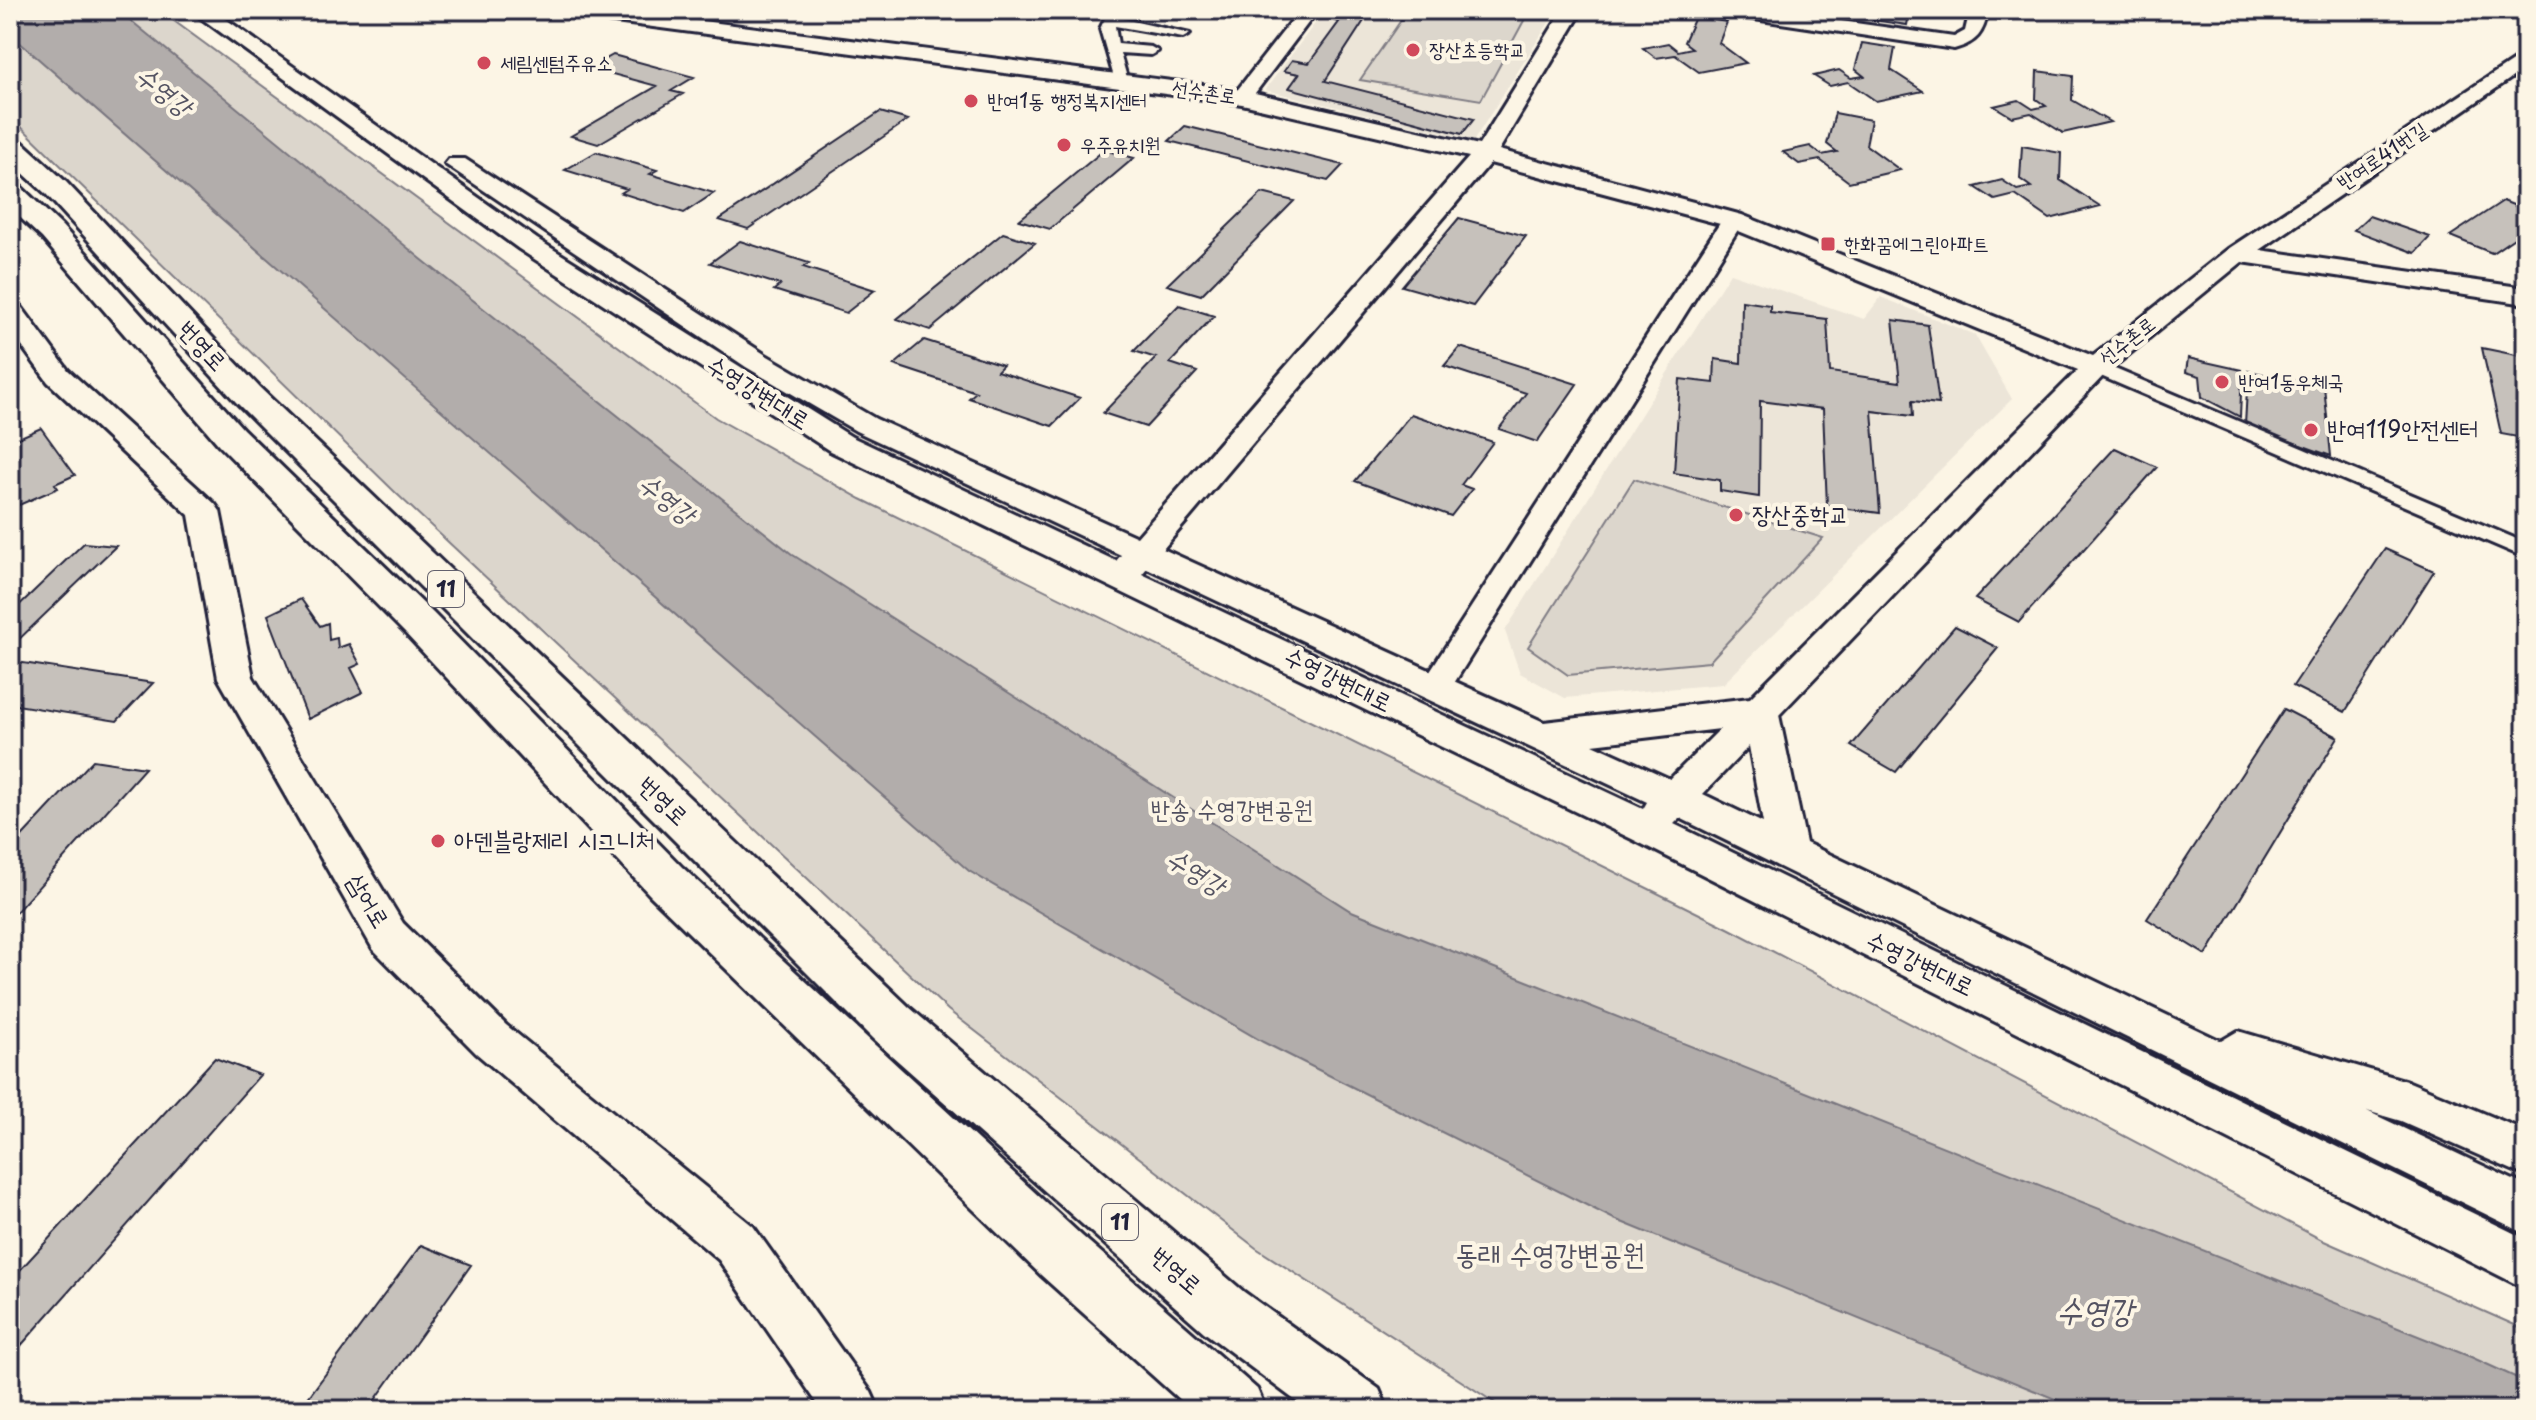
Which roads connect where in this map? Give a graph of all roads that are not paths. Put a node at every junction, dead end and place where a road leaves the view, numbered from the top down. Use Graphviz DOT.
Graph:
graph roads {
  1 [pos="200,10"];
  2 [pos="236,10"];
  3 [pos="569,10"];
  4 [pos="1309,10"];
  5 [pos="1573,10"];
  6 [pos="1727,10"];
  7 [pos="1979,10"];
  8 [pos="1113,16"];
  9 [pos="1183,34"];
  10 [pos="1112,48"];
  11 [pos="1151,51"];
  12 [pos="2526,58"];
  13 [pos="1121,81"];
  14 [pos="1242,97"];
  15 [pos="10,146"];
  16 [pos="1485,154"];
  17 [pos="10,192"];
  18 [pos="1733,220"];
  19 [pos="2237,254"];
  20 [pos="2526,296"];
  21 [pos="10,311"];
  22 [pos="2096,367"];
  23 [pos="2526,551"];
  24 [pos="1132,564"];
  25 [pos="1435,688"];
  26 [pos="1760,711"];
  27 [pos="1541,736"];
  28 [pos="1675,798"];
  29 [pos="1646,828"];
  30 [pos="1789,855"];
  31 [pos="2128,1018"];
  32 [pos="2526,1154"];
  33 [pos="2526,1211"];
  34 [pos="2526,1265"];
  35 [pos="853,1410"];
  36 [pos="1236,1410"];
  37 [pos="1358,1410"];
  1 -- 24 [label="main road, 수영강변대로"];
  2 -- 24 [label="main road, 수영강변대로"];
  3 -- 13 [label="main road, 선수촌로"];
  4 -- 14 [label="street"];
  5 -- 16 [label="main road"];
  6 -- 7 [label="street"];
  8 -- 9 [label="street"];
  8 -- 10 [label="street"];
  10 -- 11 [label="street"];
  10 -- 13 [label="street"];
  12 -- 19 [label="main road, 반여로41번길"];
  13 -- 14 [label="main road, 선수촌로"];
  14 -- 16 [label="main road, 선수촌로"];
  15 -- 37 [label="highway, 번영로 / 11"];
  16 -- 18 [label="main road, 선수촌로"];
  16 -- 24 [label="main road"];
  17 -- 36 [label="highway, 번영로 / 11"];
  18 -- 22 [label="main road, 선수촌로"];
  18 -- 25 [label="street"];
  19 -- 20 [label="main road"];
  19 -- 22 [label="main road, 선수촌로"];
  21 -- 35 [label="main road, 삼어로"];
  22 -- 23 [label="street"];
  22 -- 26 [label="main road"];
  24 -- 25 [label="main road, 수영강변대로"];
  24 -- 29 [label="main road, 수영강변대로"];
  25 -- 27 [label="main road, 수영강변대로"];
  26 -- 27 [label="main road"];
  26 -- 28 [label="main road"];
  26 -- 30 [label="main road"];
  27 -- 28 [label="main road, 수영강변대로"];
  28 -- 29 [label="main road"];
  28 -- 30 [label="main road, 수영강변대로"];
  29 -- 34 [label="main road, 수영강변대로"];
  30 -- 31 [label="main road, 수영강변대로"];
  31 -- 32 [label="main road"];
  31 -- 33 [label="main road, 수영강변대로"];
}
